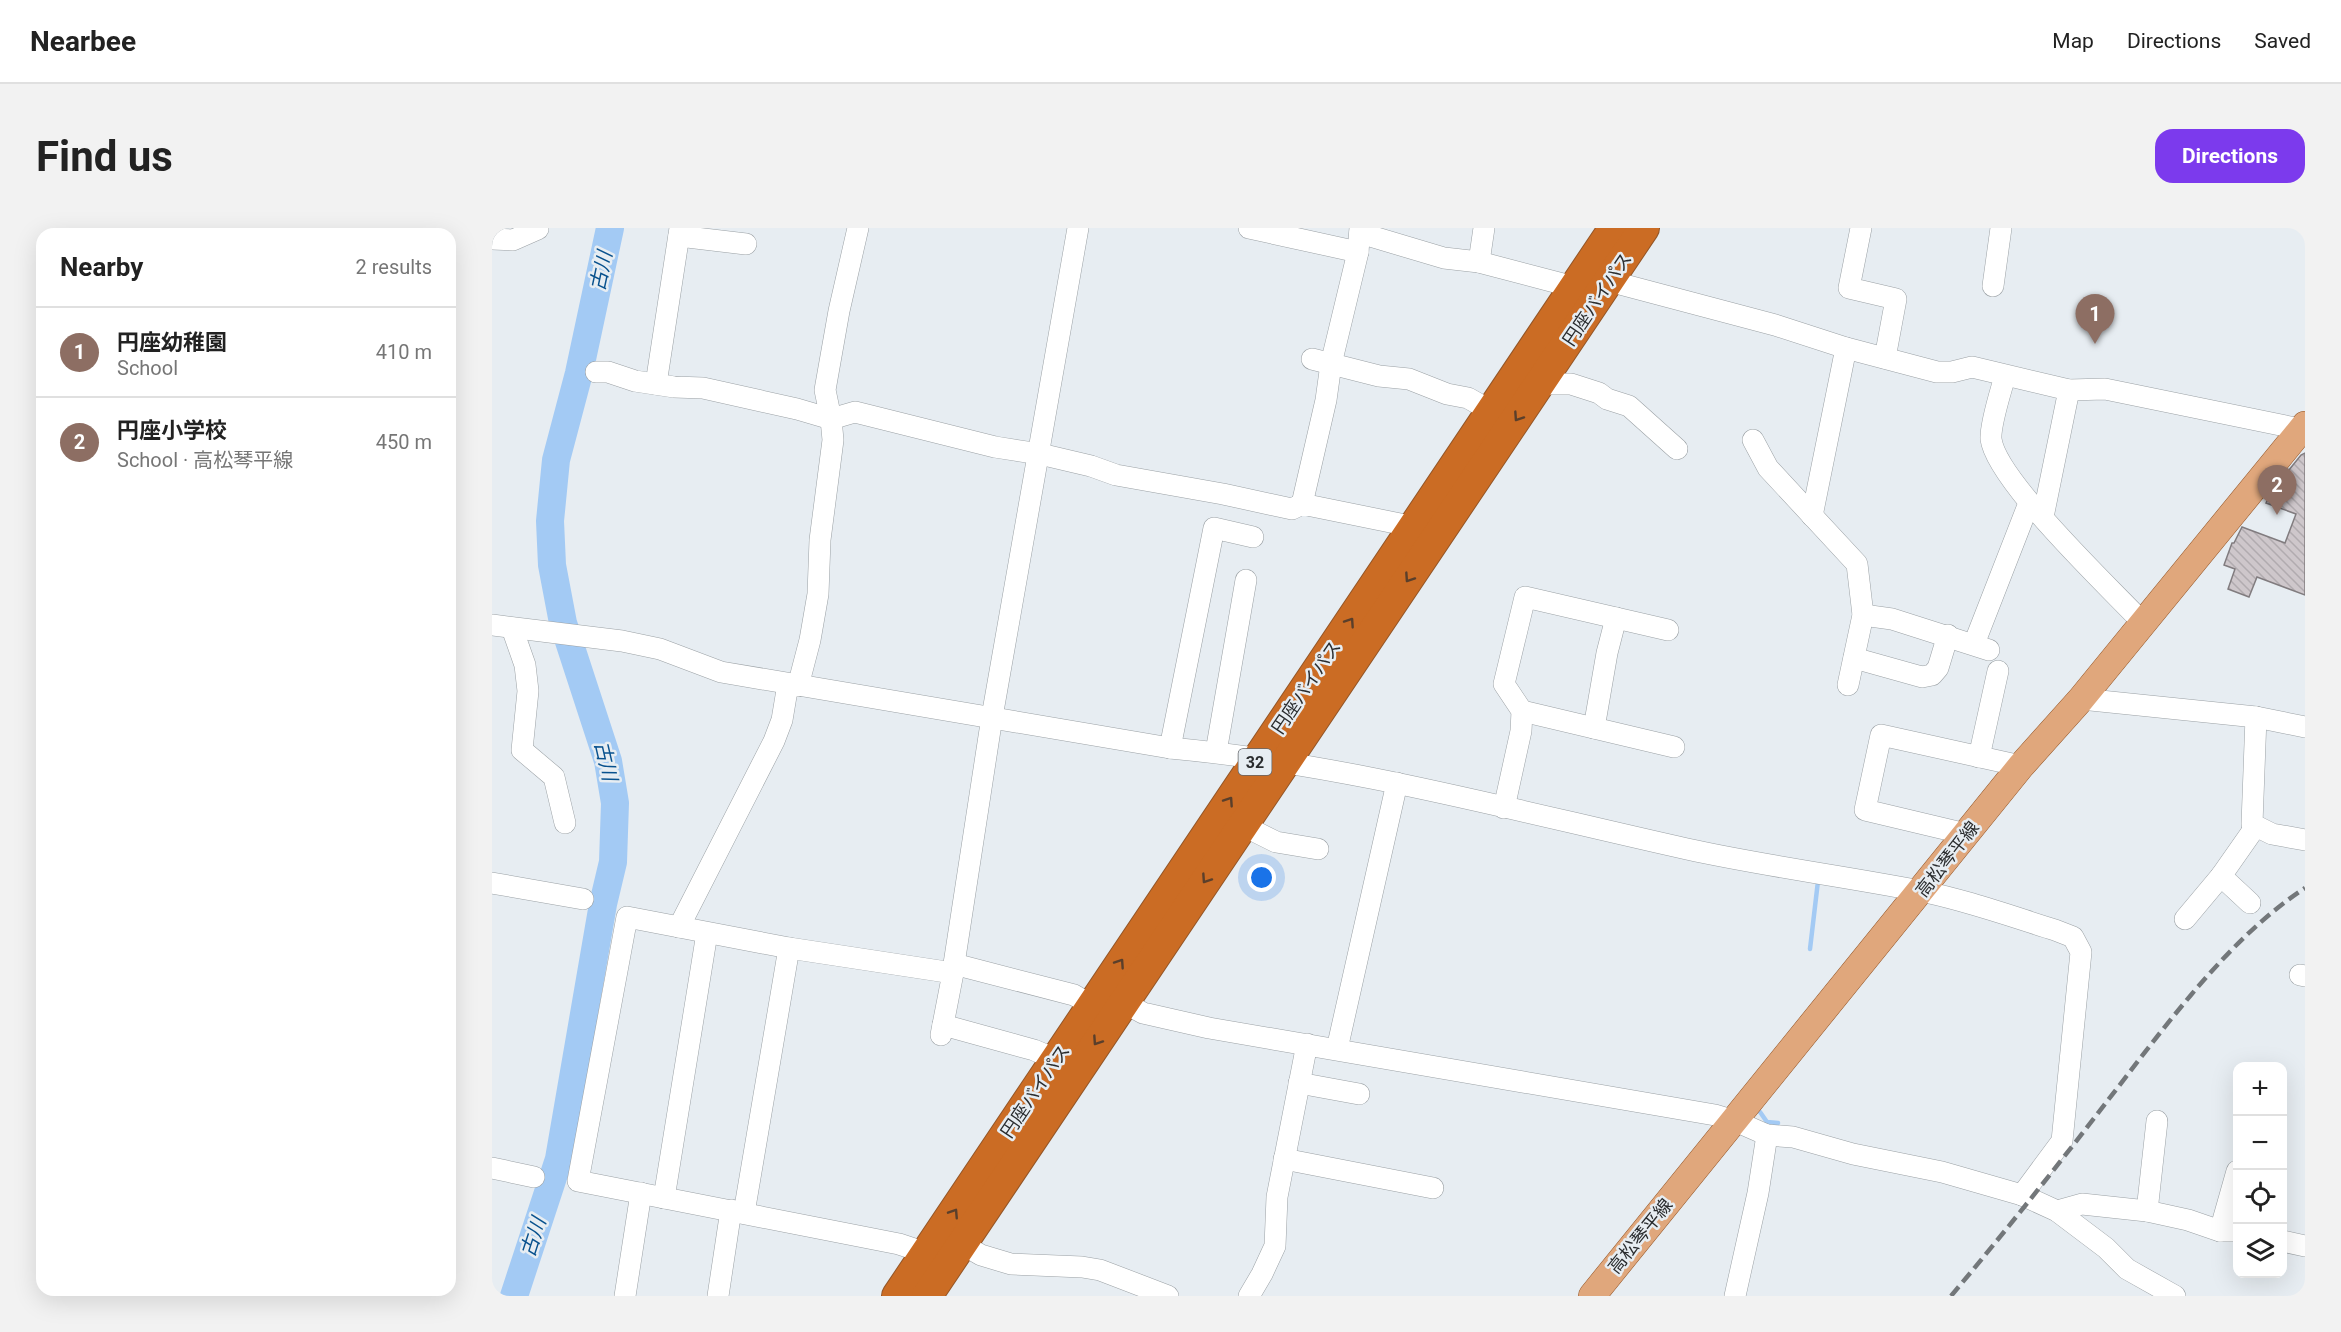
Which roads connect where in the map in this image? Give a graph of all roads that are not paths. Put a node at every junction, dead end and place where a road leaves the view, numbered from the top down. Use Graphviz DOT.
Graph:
graph roads {
  1 [pos="858,228"];
  2 [pos="1078,228"];
  3 [pos="1248,228"];
  4 [pos="1484,228"];
  5 [pos="1614,228"];
  6 [pos="1644,228"];
  7 [pos="1861,228"];
  8 [pos="2001,228"];
  9 [pos="538,229"];
  10 [pos="680,232"];
  11 [pos="1359,238"];
  12 [pos="492,239"];
  13 [pos="746,244"];
  14 [pos="1479,262"];
  15 [pos="1609,281"];
  16 [pos="1993,286"];
  17 [pos="1574,287"];
  18 [pos="1846,348"];
  19 [pos="1885,358"];
  20 [pos="1322,362"];
  21 [pos="596,372"];
  22 [pos="2004,376"];
  23 [pos="656,384"];
  24 [pos="1540,384"];
  25 [pos="2069,390"];
  26 [pos="1491,411"];
  27 [pos="831,419"];
  28 [pos="2304,428"];
  29 [pos="1753,440"];
  30 [pos="1677,449"];
  31 [pos="1040,454"];
  32 [pos="1302,504"];
  33 [pos="2036,510"];
  34 [pos="1812,516"];
  35 [pos="1415,527"];
  36 [pos="1254,537"];
  37 [pos="1246,580"];
  38 [pos="1863,615"];
  39 [pos="1616,618"];
  40 [pos="2143,622"];
  41 [pos="502,627"];
  42 [pos="1668,630"];
  43 [pos="1948,635"];
  44 [pos="1854,658"];
  45 [pos="1998,671"];
  46 [pos="793,685"];
  47 [pos="1848,685"];
  48 [pos="2081,699"];
  49 [pos="1522,711"];
  50 [pos="992,717"];
  51 [pos="2256,717"];
  52 [pos="2305,727"];
  53 [pos="1594,728"];
  54 [pos="1674,747"];
  55 [pos="1170,748"];
  56 [pos="1216,752"];
  57 [pos="1979,757"];
  58 [pos="1270,760"];
  59 [pos="2021,766"];
  60 [pos="1397,783"];
  61 [pos="1504,808"];
  62 [pos="565,823"];
  63 [pos="1242,825"];
  64 [pos="2256,826"];
  65 [pos="1966,834"];
  66 [pos="2305,840"];
  67 [pos="1318,849"];
  68 [pos="2221,876"];
  69 [pos="492,884"];
  70 [pos="1921,891"];
  71 [pos="583,899"];
  72 [pos="2250,903"];
  73 [pos="2185,919"];
  74 [pos="679,927"];
  75 [pos="707,933"];
  76 [pos="789,948"];
  77 [pos="953,969"];
  78 [pos="1123,1002"];
  79 [pos="1091,1005"];
  80 [pos="1307,1044"];
  81 [pos="1337,1049"];
  82 [pos="1055,1059"];
  83 [pos="1299,1083"];
  84 [pos="1359,1094"];
  85 [pos="1735,1121"];
  86 [pos="2157,1121"];
  87 [pos="1767,1135"];
  88 [pos="1284,1159"];
  89 [pos="492,1168"];
  90 [pos="534,1177"];
  91 [pos="1433,1188"];
  92 [pos="641,1193"];
  93 [pos="2022,1195"];
  94 [pos="664,1198"];
  95 [pos="2233,1202"];
  96 [pos="2057,1211"];
  97 [pos="2147,1211"];
  98 [pos="737,1212"];
  99 [pos="2229,1231"];
  100 [pos="2287,1242"];
  101 [pos="962,1244"];
  102 [pos="2305,1246"];
  103 [pos="926,1253"];
  104 [pos="625,1296"];
  105 [pos="718,1296"];
  106 [pos="897,1296"];
  107 [pos="927,1296"];
  108 [pos="1167,1296"];
  109 [pos="1249,1296"];
  110 [pos="1592,1296"];
  111 [pos="1735,1296"];
  112 [pos="2175,1296"];
  1 -- 27 [label="street"];
  2 -- 31 [label="street"];
  3 -- 11 [label="street"];
  4 -- 14 [label="street"];
  5 -- 17 [label="highway, 円座バイパス / 32"];
  6 -- 15 [label="highway, 円座バイパス / 32"];
  7 -- 19 [label="street"];
  8 -- 16 [label="street"];
  9 -- 12 [label="street"];
  10 -- 13 [label="street"];
  10 -- 23 [label="street"];
  11 -- 14 [label="street"];
  11 -- 20 [label="street"];
  14 -- 17 [label="street"];
  15 -- 18 [label="street"];
  15 -- 24 [label="highway, 円座バイパス / 32"];
  17 -- 26 [label="highway, 円座バイパス / 32"];
  18 -- 19 [label="street"];
  18 -- 34 [label="street"];
  19 -- 22 [label="street"];
  20 -- 26 [label="street"];
  20 -- 32 [label="street"];
  21 -- 23 [label="street"];
  22 -- 25 [label="street"];
  22 -- 33 [label="street"];
  23 -- 27 [label="street"];
  24 -- 30 [label="street"];
  24 -- 58 [label="highway, 円座バイパス / 32, one-way"];
  25 -- 28 [label="street"];
  25 -- 33 [label="street"];
  26 -- 35 [label="highway, 円座バイパス / 32"];
  27 -- 31 [label="street"];
  27 -- 46 [label="street"];
  28 -- 40 [label="main road, 高松琴平線"];
  29 -- 34 [label="street"];
  31 -- 32 [label="street"];
  31 -- 50 [label="street"];
  32 -- 35 [label="street"];
  33 -- 40 [label="street"];
  33 -- 43 [label="street"];
  34 -- 38 [label="street"];
  58 -- 35 [label="highway, 円座バイパス / 32, one-way"];
  36 -- 55 [label="street"];
  37 -- 56 [label="street"];
  38 -- 43 [label="street"];
  38 -- 44 [label="street"];
  39 -- 42 [label="street"];
  39 -- 49 [label="street"];
  39 -- 53 [label="street"];
  40 -- 48 [label="main road, 高松琴平線"];
  41 -- 46 [label="street"];
  41 -- 62 [label="street"];
  43 -- 44 [label="street"];
  44 -- 47 [label="street"];
  45 -- 57 [label="street"];
  46 -- 50 [label="street"];
  46 -- 74 [label="street"];
  48 -- 51 [label="street"];
  48 -- 59 [label="main road, 高松琴平線"];
  49 -- 53 [label="street"];
  49 -- 61 [label="street"];
  50 -- 55 [label="street"];
  50 -- 77 [label="street"];
  51 -- 52 [label="street"];
  51 -- 64 [label="street"];
  53 -- 54 [label="street"];
  55 -- 56 [label="street"];
  56 -- 58 [label="street"];
  57 -- 59 [label="street"];
  57 -- 65 [label="street"];
  58 -- 60 [label="street"];
  58 -- 63 [label="highway, 円座バイパス / 32"];
  79 -- 58 [label="highway, 円座バイパス / 32, one-way"];
  59 -- 65 [label="main road, 高松琴平線"];
  60 -- 61 [label="street"];
  60 -- 81 [label="street"];
  61 -- 70 [label="street"];
  63 -- 67 [label="street"];
  63 -- 78 [label="highway, 円座バイパス / 32, one-way"];
  64 -- 66 [label="street"];
  64 -- 68 [label="street"];
  65 -- 70 [label="main road, 高松琴平線"];
  68 -- 72 [label="street"];
  68 -- 73 [label="street"];
  69 -- 71 [label="street"];
  70 -- 85 [label="main road, 高松琴平線"];
  70 -- 93 [label="street"];
  74 -- 75 [label="street"];
  74 -- 92 [label="street"];
  75 -- 76 [label="street"];
  75 -- 94 [label="street"];
  76 -- 77 [label="street"];
  76 -- 98 [label="street"];
  77 -- 79 [label="street"];
  77 -- 82 [label="street"];
  78 -- 79 [label="highway"];
  78 -- 80 [label="street"];
  78 -- 101 [label="highway, 円座バイパス / 32, one-way"];
  79 -- 82 [label="highway, 円座バイパス / 32"];
  80 -- 81 [label="street"];
  80 -- 83 [label="street"];
  81 -- 85 [label="street"];
  103 -- 82 [label="highway, 円座バイパス / 32, one-way"];
  83 -- 84 [label="street"];
  83 -- 88 [label="street"];
  85 -- 87 [label="street"];
  85 -- 110 [label="main road, 高松琴平線"];
  86 -- 97 [label="street"];
  87 -- 93 [label="street"];
  87 -- 111 [label="street"];
  88 -- 91 [label="street"];
  88 -- 109 [label="street"];
  89 -- 90 [label="street"];
  92 -- 94 [label="street"];
  92 -- 104 [label="street"];
  93 -- 96 [label="street"];
  94 -- 98 [label="street"];
  95 -- 99 [label="street"];
  96 -- 97 [label="street"];
  96 -- 112 [label="street"];
  97 -- 99 [label="street"];
  98 -- 103 [label="street"];
  98 -- 105 [label="street"];
  100 -- 102 [label="street"];
  101 -- 103 [label="highway"];
  101 -- 107 [label="highway, 円座バイパス / 32"];
  101 -- 108 [label="street"];
  103 -- 106 [label="highway, 円座バイパス / 32"];
}
